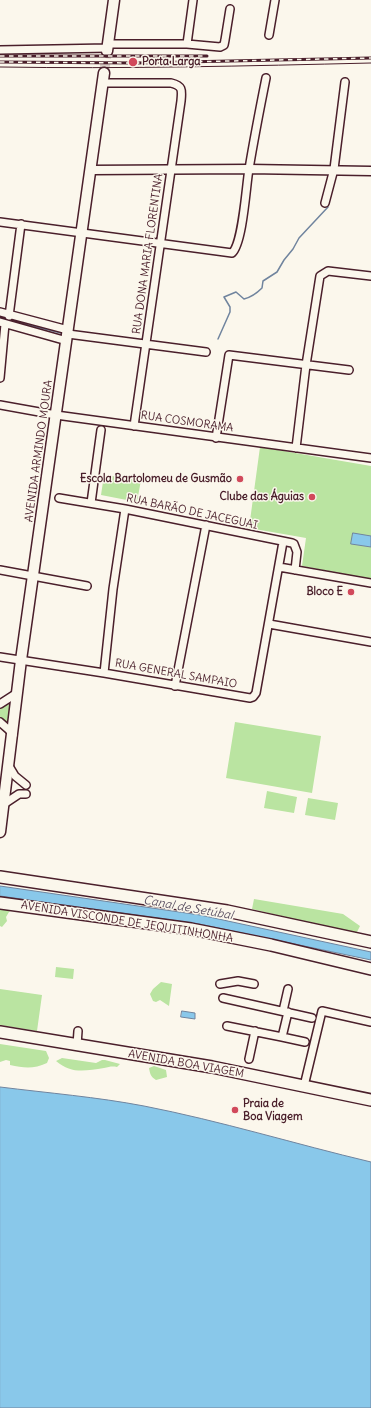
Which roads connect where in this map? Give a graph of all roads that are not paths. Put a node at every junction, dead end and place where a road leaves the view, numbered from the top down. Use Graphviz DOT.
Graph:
graph roads {
  1 [pos="114,0"];
  2 [pos="193,0"];
  3 [pos="275,0"];
  4 [pos="230,9"];
  5 [pos="269,35"];
  6 [pos="187,44"];
  7 [pos="108,48"];
  8 [pos="0,50"];
  9 [pos="103,78"];
  10 [pos="266,78"];
  11 [pos="345,82"];
  12 [pos="171,169"];
  13 [pos="249,169"];
  14 [pos="334,169"];
  15 [pos="90,170"];
  16 [pos="371,171"];
  17 [pos="325,203"];
  18 [pos="0,222"];
  19 [pos="20,224"];
  20 [pos="82,232"];
  21 [pos="160,244"];
  22 [pos="371,276"];
  23 [pos="0,312"];
  24 [pos="9,316"];
  25 [pos="3,323"];
  26 [pos="67,335"];
  27 [pos="145,345"];
  28 [pos="206,352"];
  29 [pos="306,365"];
  30 [pos="349,370"];
  31 [pos="0,378"];
  32 [pos="0,405"];
  33 [pos="56,415"];
  34 [pos="134,426"];
  35 [pos="101,430"];
  36 [pos="216,438"];
  37 [pos="296,448"];
  38 [pos="371,458"];
  39 [pos="59,498"];
  40 [pos="91,503"];
  41 [pos="125,509"];
  42 [pos="206,525"];
  43 [pos="284,542"];
  44 [pos="279,566"];
  45 [pos="0,570"];
  46 [pos="295,570"];
  47 [pos="34,577"];
  48 [pos="371,583"];
  49 [pos="87,586"];
  50 [pos="269,624"];
  51 [pos="371,642"];
  52 [pos="0,657"];
  53 [pos="21,660"];
  54 [pos="104,673"];
  55 [pos="175,686"];
  56 [pos="17,693"];
  57 [pos="0,704"];
  58 [pos="0,722"];
  59 [pos="13,735"];
  60 [pos="9,766"];
  61 [pos="4,804"];
  62 [pos="0,832"];
  63 [pos="0,877"];
  64 [pos="0,903"];
  65 [pos="371,942"];
  66 [pos="371,969"];
  67 [pos="220,984"];
  68 [pos="254,984"];
  69 [pos="288,989"];
  70 [pos="223,998"];
  71 [pos="285,1012"];
  72 [pos="312,1018"];
  73 [pos="371,1022"];
  74 [pos="227,1026"];
  75 [pos="78,1031"];
  76 [pos="255,1031"];
  77 [pos="0,1032"];
  78 [pos="282,1037"];
  79 [pos="304,1042"];
  80 [pos="77,1045"];
  81 [pos="249,1059"];
  82 [pos="304,1086"];
  83 [pos="371,1100"];
  1 -- 7 [label="main road"];
  2 -- 6 [label="street"];
  3 -- 5 [label="street"];
  4 -- 6 [label="street"];
  6 -- 7 [label="street"];
  7 -- 8 [label="street"];
  9 -- 12 [label="street, RUA DONA MARIA FLORENTINA"];
  9 -- 15 [label="main road, AVENIDA ARMINDO MOURA"];
  10 -- 13 [label="street"];
  11 -- 14 [label="street"];
  12 -- 13 [label="street"];
  12 -- 15 [label="street"];
  12 -- 21 [label="street, RUA DONA MARIA FLORENTINA"];
  13 -- 14 [label="street"];
  13 -- 21 [label="street"];
  14 -- 16 [label="street"];
  14 -- 17 [label="street"];
  15 -- 20 [label="main road, AVENIDA ARMINDO MOURA"];
  18 -- 19 [label="street"];
  19 -- 20 [label="street"];
  19 -- 24 [label="street"];
  20 -- 21 [label="street"];
  20 -- 26 [label="main road, AVENIDA ARMINDO MOURA"];
  21 -- 27 [label="street, RUA DONA MARIA FLORENTINA"];
  22 -- 29 [label="street"];
  23 -- 24 [label="street"];
  24 -- 26 [label="street"];
  25 -- 26 [label="street"];
  25 -- 31 [label="street"];
  26 -- 27 [label="street"];
  26 -- 33 [label="main road, AVENIDA ARMINDO MOURA"];
  27 -- 28 [label="street"];
  27 -- 34 [label="street, RUA DONA MARIA FLORENTINA"];
  29 -- 30 [label="street"];
  29 -- 36 [label="street"];
  29 -- 37 [label="street"];
  32 -- 33 [label="street, RUA COSMORAMA"];
  33 -- 34 [label="street, RUA COSMORAMA"];
  33 -- 47 [label="main road, AVENIDA ARMINDO MOURA"];
  34 -- 36 [label="street, RUA COSMORAMA"];
  35 -- 40 [label="street"];
  36 -- 37 [label="street, RUA COSMORAMA"];
  37 -- 38 [label="street, RUA COSMORAMA"];
  39 -- 40 [label="street, RUA BARÃO DE JACEGUAI"];
  40 -- 41 [label="street, RUA BARÃO DE JACEGUAI"];
  41 -- 42 [label="street, RUA BARÃO DE JACEGUAI"];
  41 -- 54 [label="street"];
  42 -- 43 [label="street, RUA BARÃO DE JACEGUAI"];
  42 -- 55 [label="street"];
  43 -- 44 [label="street, RUA GENERAL SAMPAIO"];
  43 -- 46 [label="street, RUA BARÃO DE JACEGUAI"];
  44 -- 46 [label="street"];
  44 -- 50 [label="street, RUA GENERAL SAMPAIO"];
  45 -- 47 [label="street"];
  46 -- 48 [label="street"];
  47 -- 49 [label="street"];
  47 -- 53 [label="main road, AVENIDA ARMINDO MOURA"];
  50 -- 51 [label="street"];
  50 -- 55 [label="street, RUA GENERAL SAMPAIO"];
  52 -- 53 [label="street, RUA GENERAL SAMPAIO"];
  53 -- 54 [label="street, RUA GENERAL SAMPAIO"];
  53 -- 56 [label="main road, AVENIDA ARMINDO MOURA"];
  54 -- 55 [label="street, RUA GENERAL SAMPAIO"];
  56 -- 57 [label="street"];
  56 -- 59 [label="main road, AVENIDA ARMINDO MOURA"];
  58 -- 59 [label="street"];
  59 -- 60 [label="main road, AVENIDA ARMINDO MOURA"];
  60 -- 61 [label="main road, AVENIDA ARMINDO MOURA"];
  60 -- 61 [label="street"];
  61 -- 62 [label="main road, AVENIDA ARMINDO MOURA"];
  63 -- 65 [label="main road"];
  64 -- 66 [label="main road, AVENIDA VISCONDE DE JEQUITINHONHA"];
  67 -- 68 [label="street"];
  69 -- 71 [label="street"];
  70 -- 71 [label="street"];
  71 -- 72 [label="street"];
  71 -- 78 [label="street"];
  73 -- 82 [label="street"];
  74 -- 76 [label="street"];
  75 -- 80 [label="street"];
  76 -- 78 [label="street"];
  76 -- 81 [label="street"];
  77 -- 80 [label="main road, AVENIDA BOA VIAGEM"];
  78 -- 79 [label="street"];
  80 -- 82 [label="main road, AVENIDA BOA VIAGEM"];
  82 -- 83 [label="main road, AVENIDA BOA VIAGEM"];
}
